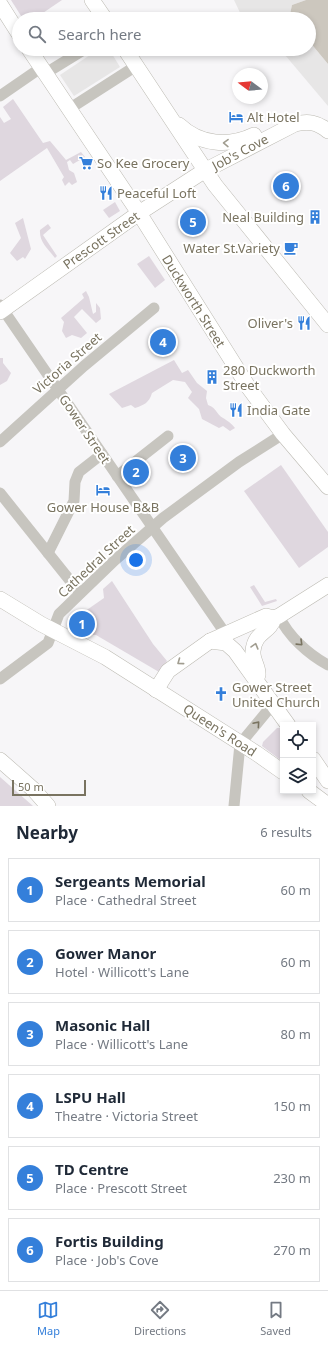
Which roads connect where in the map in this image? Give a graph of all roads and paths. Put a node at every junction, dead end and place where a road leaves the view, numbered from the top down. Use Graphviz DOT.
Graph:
graph roads {
  1 [pos="92,0"];
  2 [pos="0,4"];
  3 [pos="100,12"];
  4 [pos="12,23"];
  5 [pos="35,56"];
  6 [pos="71,56"];
  7 [pos="130,56"];
  8 [pos="136,66"];
  9 [pos="44,70"];
  10 [pos="0,96"];
  11 [pos="69,109"];
  12 [pos="172,122"];
  13 [pos="328,131"];
  14 [pos="276,133"];
  15 [pos="204,171"];
  16 [pos="139,213"];
  17 [pos="154,308"];
  18 [pos="1,309"];
  19 [pos="328,325"];
  20 [pos="58,389"];
  21 [pos="283,434"];
  22 [pos="168,436"];
  23 [pos="0,442"];
  24 [pos="102,454"];
  25 [pos="117,476"];
  26 [pos="328,487"];
  27 [pos="0,493"];
  28 [pos="153,528"];
  29 [pos="48,553"];
  30 [pos="328,585"];
  31 [pos="80,593"];
  32 [pos="0,599"];
  33 [pos="277,617"];
  34 [pos="54,631"];
  35 [pos="225,633"];
  36 [pos="210,641"];
  37 [pos="328,664"];
  38 [pos="0,680"];
  39 [pos="257,681"];
  40 [pos="156,690"];
  41 [pos="273,704"];
  42 [pos="286,722"];
  43 [pos="240,744"];
  44 [pos="0,760"];
  45 [pos="316,767"];
  46 [pos="280,770"];
  47 [pos="328,781"];
  48 [pos="313,794"];
  49 [pos="328,805"];
  50 [pos="48,806"];
  51 [pos="234,806"];
  1 -- 3 [label="main road"];
  2 -- 4 [label="main road"];
  5 -- 9 [label="main road, Duckworth Street"];
  6 -- 9 [label="street"];
  7 -- 8 [label="main road"];
  8 -- 11 [label="street"];
  8 -- 12 [label="main road"];
  9 -- 10 [label="street"];
  9 -- 11 [label="main road, Duckworth Street"];
  11 -- 16 [label="main road, Duckworth Street"];
  14 -- 12 [label="main road, one-way"];
  12 -- 15 [label="main road"];
  13 -- 14 [label="main road, Job's Cove"];
  14 -- 15 [label="main road, Job's Cove"];
  15 -- 16 [label="main road, Prescott Street"];
  15 -- 19 [label="main road"];
  16 -- 18 [label="main road, Prescott Street"];
  16 -- 21 [label="main road, Duckworth Street"];
  17 -- 20 [label="street, Victoria Street"];
  18 -- 20 [label="street, Gower Street"];
  20 -- 23 [label="street, Victoria Street"];
  20 -- 24 [label="street, Gower Street"];
  21 -- 26 [label="main road, Duckworth Street"];
  21 -- 28 [label="street, Cathedral Street"];
  22 -- 25 [label="street"];
  24 -- 25 [label="street, Gower Street"];
  24 -- 29 [label="street"];
  25 -- 28 [label="street, Gower Street"];
  27 -- 29 [label="street"];
  28 -- 31 [label="street, Cathedral Street"];
  28 -- 35 [label="street, Gower Street"];
  29 -- 31 [label="street"];
  30 -- 33 [label="main road"];
  31 -- 34 [label="street, Cathedral Street"];
  32 -- 34 [label="main road, Queen's Road"];
  33 -- 35 [label="main road"];
  33 -- 37 [label="street, one-way"];
  39 -- 33 [label="main road, one-way"];
  34 -- 38 [label="street, Cathedral Street"];
  34 -- 40 [label="main road, Queen's Road"];
  35 -- 36 [label="main road"];
  36 -- 39 [label="main road"];
  36 -- 40 [label="main road, one-way"];
  39 -- 41 [label="main road"];
  40 -- 43 [label="main road, Queen's Road"];
  41 -- 42 [label="main road"];
  43 -- 41 [label="street, one-way"];
  43 -- 46 [label="main road, Queen's Road"];
  43 -- 51 [label="street"];
  44 -- 50 [label="main road"];
  45 -- 47 [label="main road"];
  48 -- 49 [label="main road"];
}
